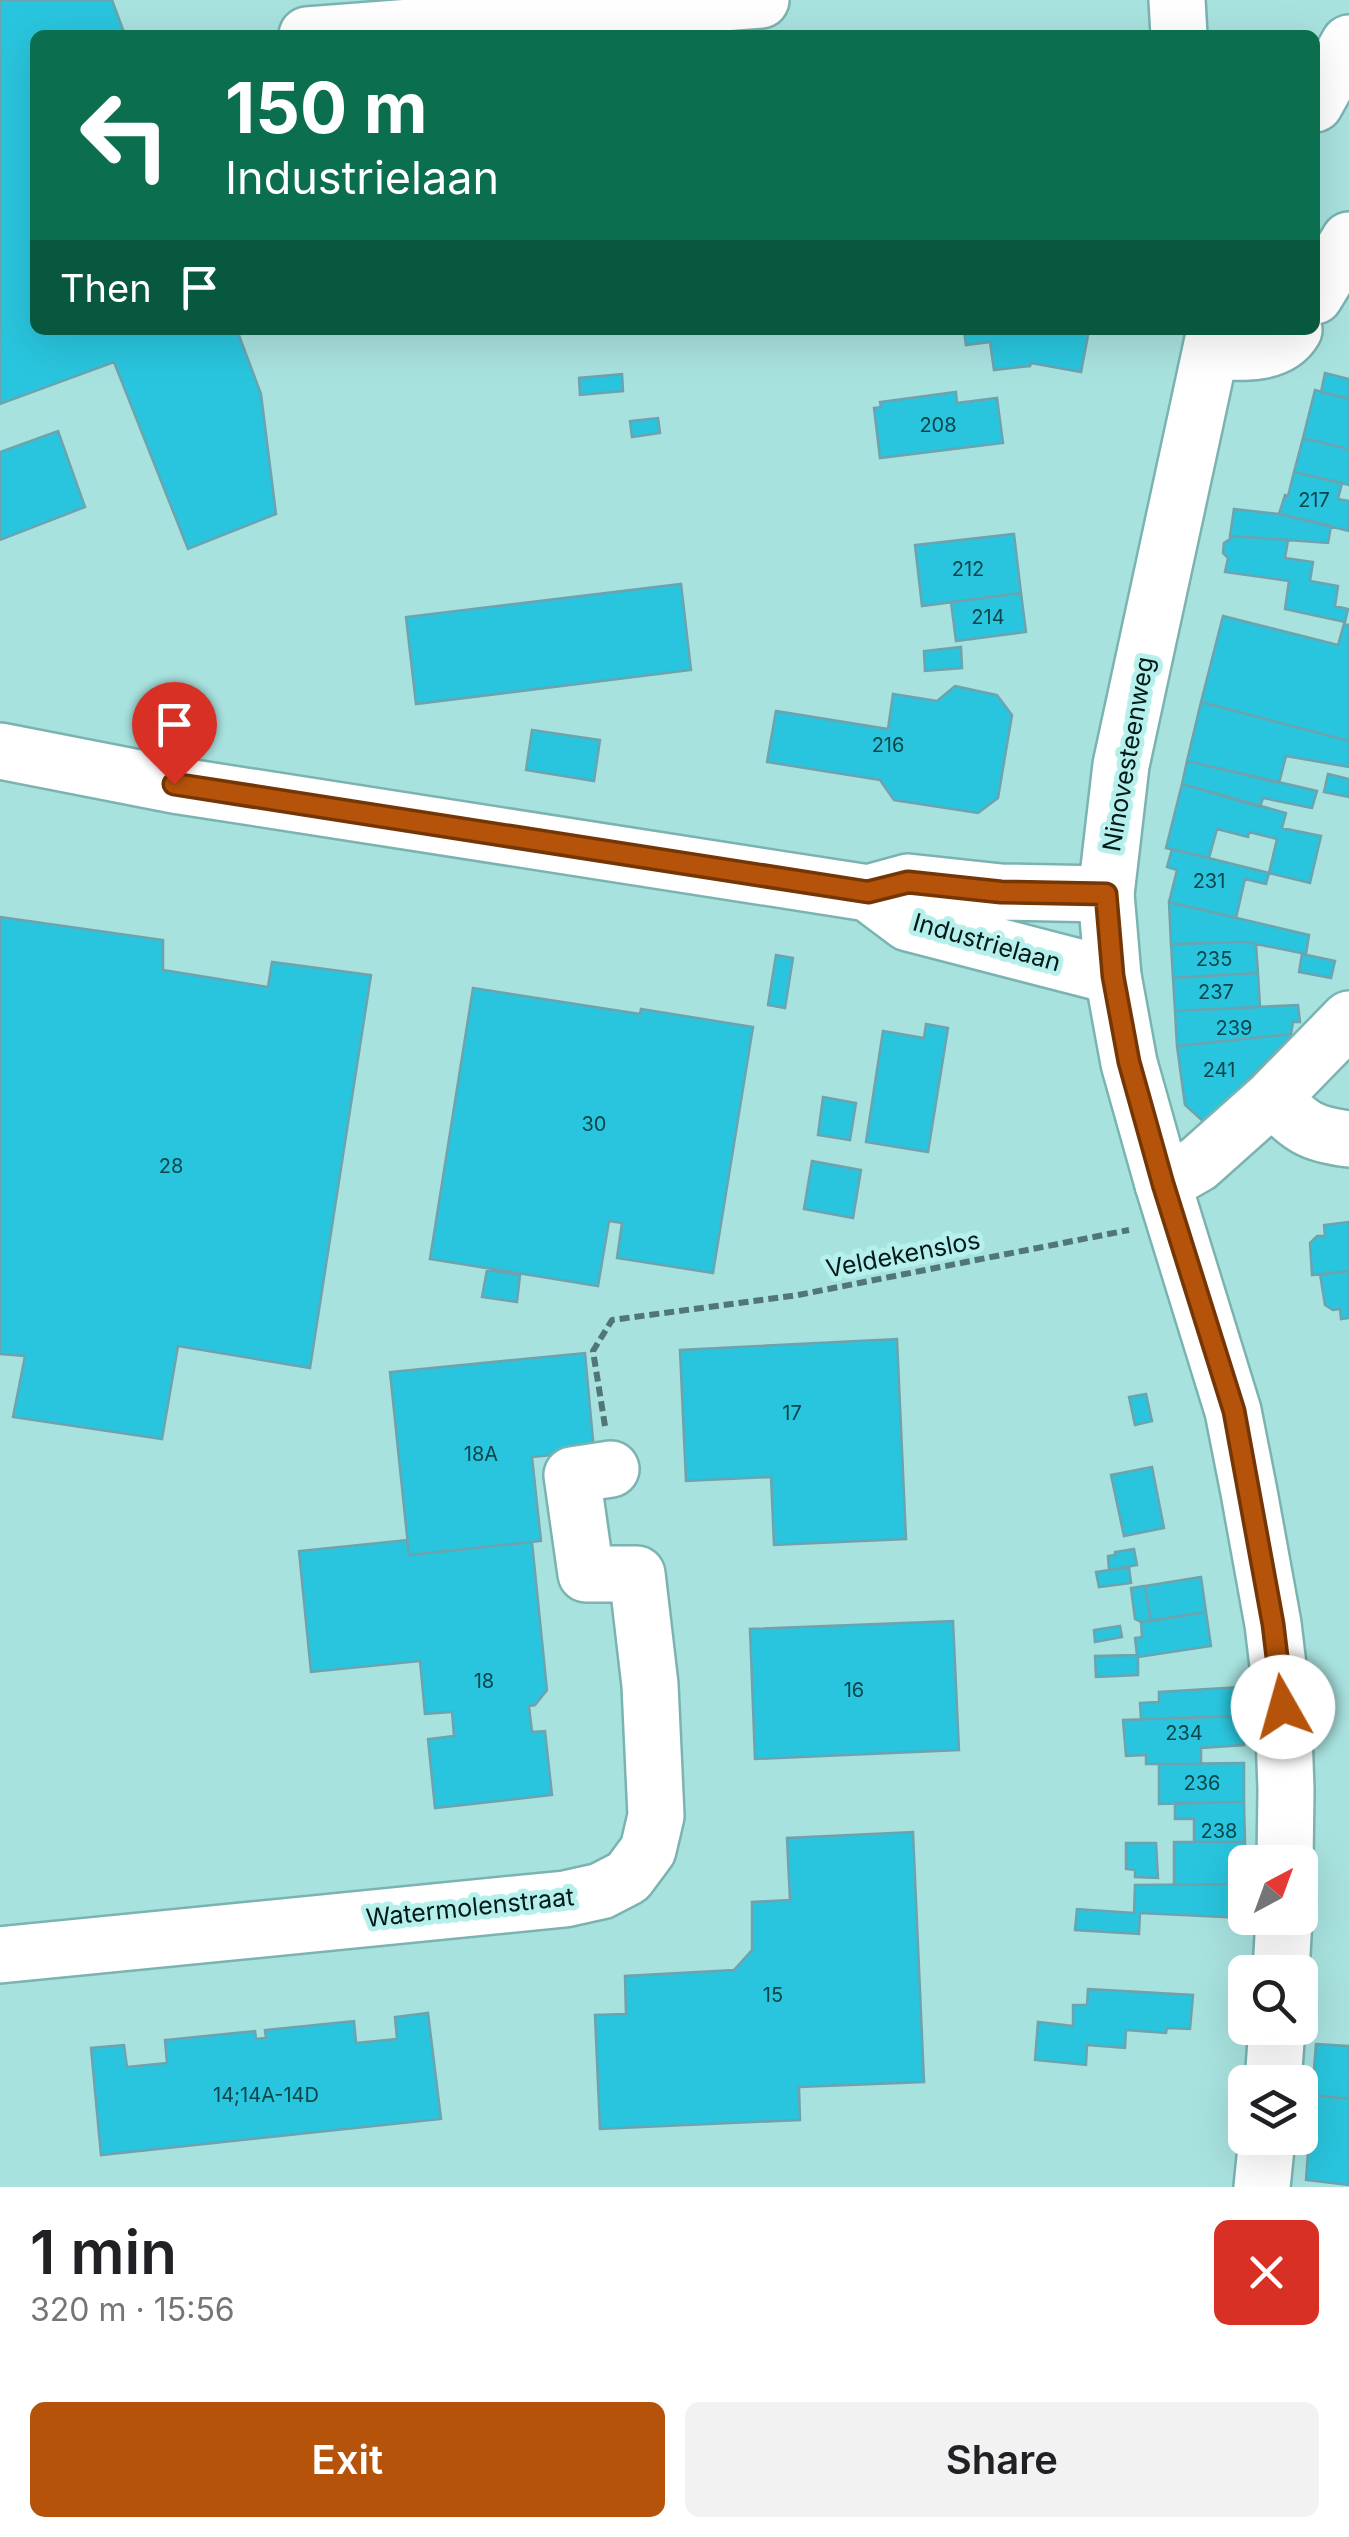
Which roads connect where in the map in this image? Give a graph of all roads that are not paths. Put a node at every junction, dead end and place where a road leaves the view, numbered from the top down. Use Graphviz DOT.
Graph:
graph roads {
  1 [pos="761,0"];
  2 [pos="1177,0"];
  3 [pos="371,30"];
  4 [pos="1179,30"];
  5 [pos="1349,43"];
  6 [pos="1320,95"];
  7 [pos="1349,240"];
  8 [pos="1320,288"];
  9 [pos="1291,335"];
  10 [pos="1213,341"];
  11 [pos="0,751"];
  12 [pos="868,892"];
  13 [pos="1106,894"];
  14 [pos="1113,976"];
  15 [pos="1349,1019"];
  16 [pos="1272,1098"];
  17 [pos="1349,1140"];
  18 [pos="1169,1203"];
  19 [pos="612,1468"];
  20 [pos="1285,1845"];
  21 [pos="0,1955"];
  22 [pos="1266,2155"];
  23 [pos="1262,2187"];
  1 -- 3 [label="street"];
  2 -- 4 [label="street"];
  5 -- 6 [label="street"];
  7 -- 8 [label="street"];
  9 -- 10 [label="street, Ninovesteenweg"];
  10 -- 13 [label="street, Ninovesteenweg"];
  11 -- 12 [label="street, Industrielaan"];
  12 -- 13 [label="street, Industrielaan"];
  12 -- 14 [label="street, Industrielaan"];
  13 -- 14 [label="street, Ninovesteenweg"];
  14 -- 18 [label="street, Ninovesteenweg"];
  15 -- 16 [label="street"];
  16 -- 17 [label="street"];
  16 -- 18 [label="street"];
  18 -- 20 [label="street, Ninovesteenweg"];
  19 -- 21 [label="street, Watermolenstraat"];
  22 -- 23 [label="street"];
}
